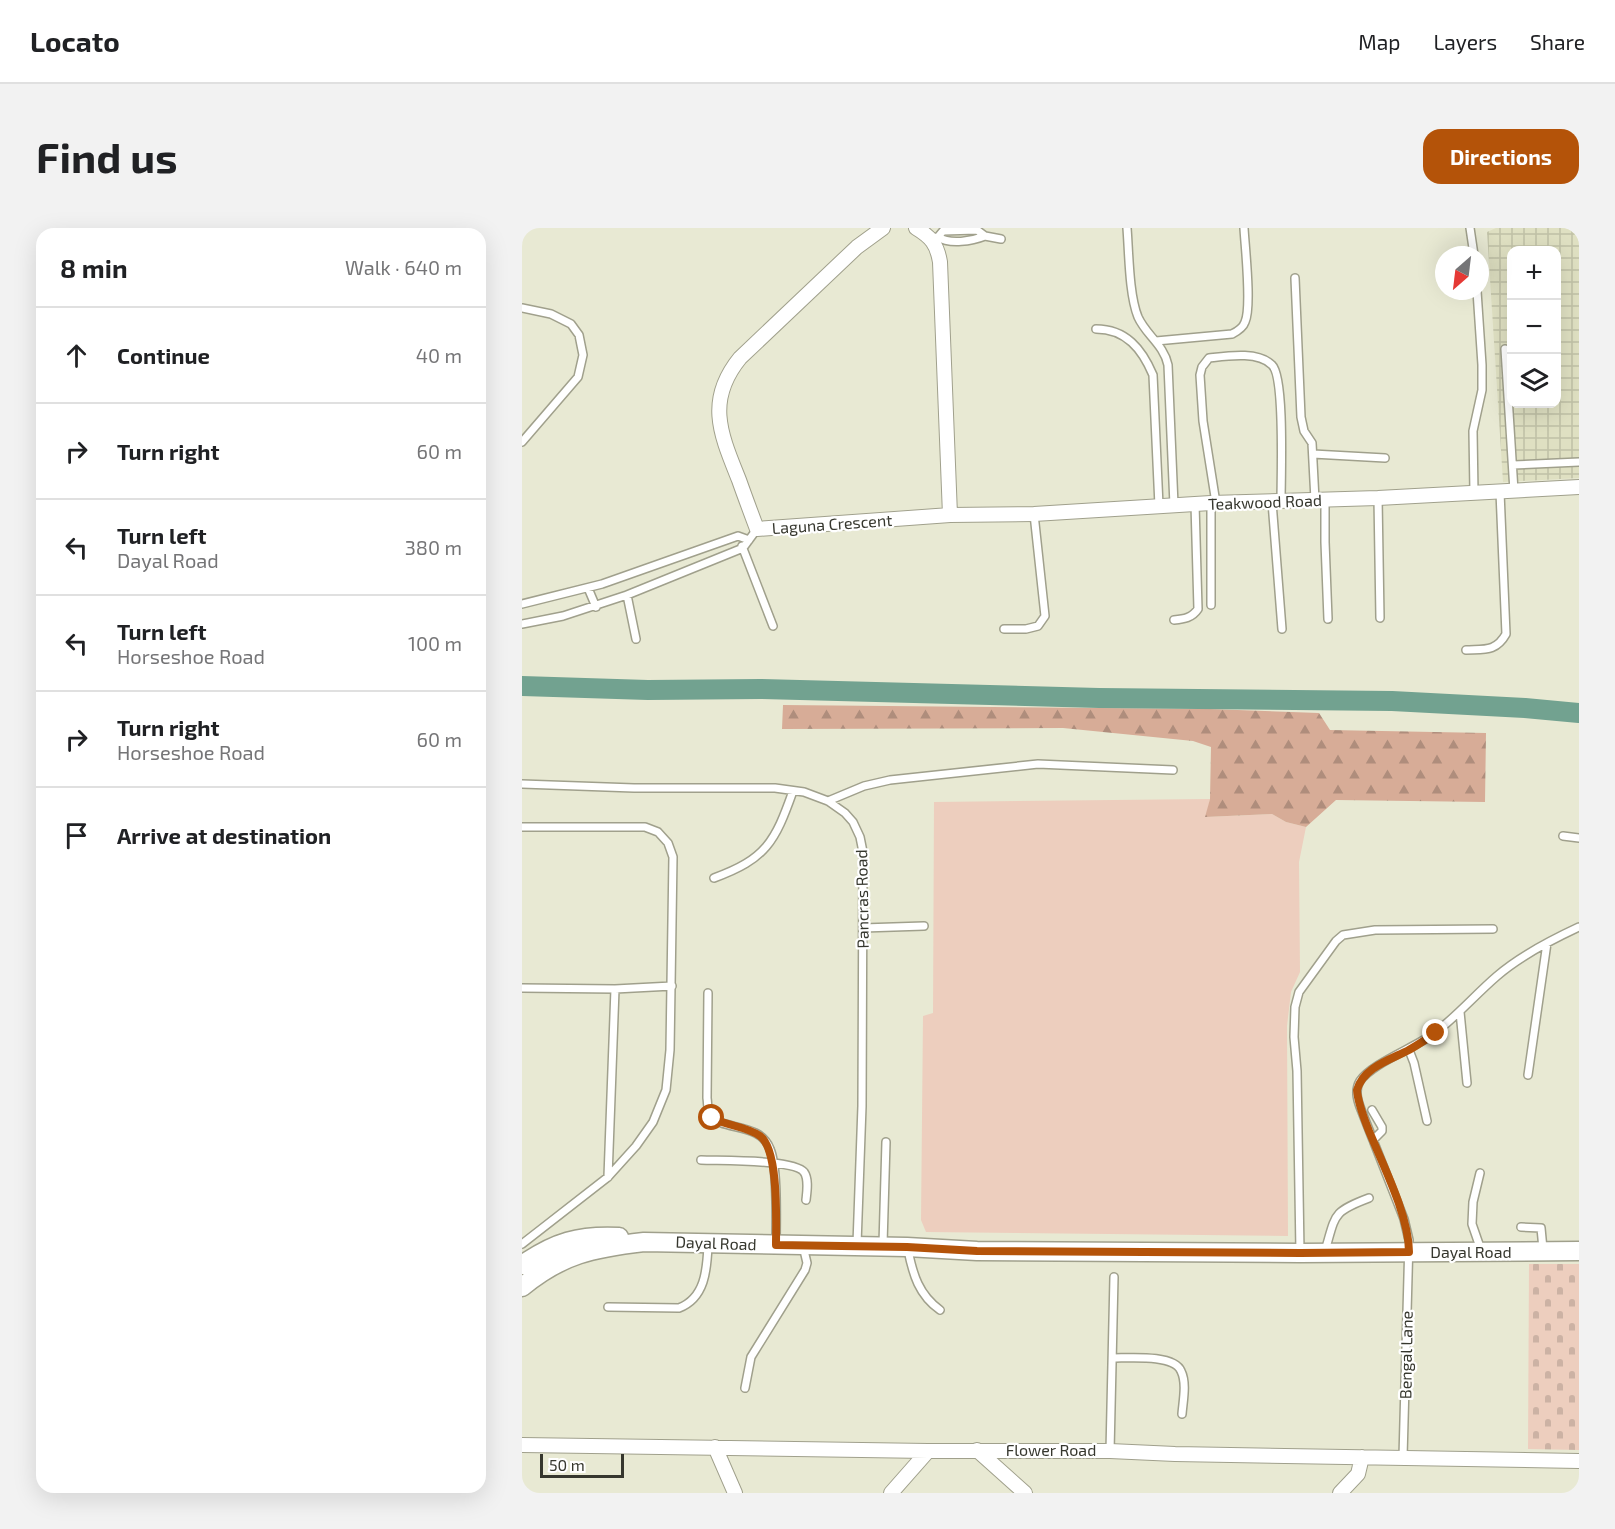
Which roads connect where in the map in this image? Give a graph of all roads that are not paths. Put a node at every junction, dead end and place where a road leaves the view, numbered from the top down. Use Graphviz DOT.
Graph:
graph roads {
  1 [pos="883,228"];
  2 [pos="916,228"];
  3 [pos="1127,228"];
  4 [pos="1244,228"];
  5 [pos="1470,228"];
  6 [pos="934,238"];
  7 [pos="1001,239"];
  8 [pos="1473,246"];
  9 [pos="1295,278"];
  10 [pos="1477,300"];
  11 [pos="522,308"];
  12 [pos="1096,329"];
  13 [pos="1156,341"];
  14 [pos="1505,349"];
  15 [pos="522,442"];
  16 [pos="1313,454"];
  17 [pos="1385,458"];
  18 [pos="1579,462"];
  19 [pos="1512,465"];
  20 [pos="1579,488"];
  21 [pos="1507,492"];
  22 [pos="1474,493"];
  23 [pos="1378,498"];
  24 [pos="1320,500"];
  25 [pos="1276,501"];
  26 [pos="1214,503"];
  27 [pos="1195,504"];
  28 [pos="1158,506"];
  29 [pos="1174,506"];
  30 [pos="1034,514"];
  31 [pos="950,515"];
  32 [pos="753,535"];
  33 [pos="738,536"];
  34 [pos="743,548"];
  35 [pos="588,588"];
  36 [pos="627,595"];
  37 [pos="522,604"];
  38 [pos="1211,605"];
  39 [pos="596,607"];
  40 [pos="1380,618"];
  41 [pos="1328,619"];
  42 [pos="1174,620"];
  43 [pos="522,624"];
  44 [pos="773,626"];
  45 [pos="1004,629"];
  46 [pos="1282,629"];
  47 [pos="636,639"];
  48 [pos="1466,650"];
  49 [pos="1173,770"];
  50 [pos="522,784"];
  51 [pos="793,791"];
  52 [pos="828,801"];
  53 [pos="522,826"];
  54 [pos="1563,836"];
  55 [pos="1579,838"];
  56 [pos="714,878"];
  57 [pos="924,926"];
  58 [pos="1579,927"];
  59 [pos="863,928"];
  60 [pos="1493,929"];
  61 [pos="1547,943"];
  62 [pos="672,986"];
  63 [pos="522,988"];
  64 [pos="615,989"];
  65 [pos="708,993"];
  66 [pos="1460,1012"];
  67 [pos="1409,1050"];
  68 [pos="1528,1075"];
  69 [pos="1467,1083"];
  70 [pos="1372,1110"];
  71 [pos="1427,1121"];
  72 [pos="1373,1140"];
  73 [pos="886,1142"];
  74 [pos="701,1160"];
  75 [pos="773,1163"];
  76 [pos="1480,1173"];
  77 [pos="608,1177"];
  78 [pos="1370,1198"];
  79 [pos="806,1200"];
  80 [pos="1521,1227"];
  81 [pos="644,1242"];
  82 [pos="708,1243"];
  83 [pos="522,1244"];
  84 [pos="776,1245"];
  85 [pos="803,1245"];
  86 [pos="856,1247"];
  87 [pos="883,1247"];
  88 [pos="907,1247"];
  89 [pos="1579,1251"];
  90 [pos="1409,1252"];
  91 [pos="1543,1252"];
  92 [pos="1300,1253"];
  93 [pos="1324,1253"];
  94 [pos="1482,1253"];
  95 [pos="522,1264"];
  96 [pos="1114,1277"];
  97 [pos="522,1287"];
  98 [pos="608,1307"];
  99 [pos="940,1310"];
  100 [pos="1113,1358"];
  101 [pos="745,1388"];
  102 [pos="1182,1414"];
  103 [pos="522,1445"];
  104 [pos="716,1447"];
  105 [pos="976,1450"];
  106 [pos="928,1451"];
  107 [pos="1110,1451"];
  108 [pos="1362,1457"];
  109 [pos="1403,1457"];
  110 [pos="1579,1461"];
  111 [pos="735,1493"];
  112 [pos="891,1493"];
  113 [pos="1025,1493"];
  114 [pos="1340,1493"];
  1 -- 32 [label="street, Laguna Crescent"];
  2 -- 6 [label="street"];
  3 -- 13 [label="lane"];
  4 -- 13 [label="lane"];
  5 -- 8 [label="lane"];
  6 -- 7 [label="lane"];
  6 -- 31 [label="street"];
  9 -- 16 [label="lane"];
  10 -- 22 [label="lane"];
  11 -- 15 [label="lane"];
  12 -- 28 [label="lane"];
  13 -- 29 [label="lane"];
  14 -- 19 [label="lane"];
  16 -- 17 [label="lane"];
  16 -- 24 [label="lane"];
  18 -- 19 [label="lane"];
  19 -- 21 [label="lane"];
  20 -- 21 [label="street, Teakwood Road"];
  21 -- 22 [label="street, Teakwood Road"];
  21 -- 48 [label="lane"];
  22 -- 23 [label="street, Teakwood Road"];
  23 -- 24 [label="street, Teakwood Road"];
  23 -- 40 [label="lane"];
  24 -- 25 [label="street, Teakwood Road"];
  24 -- 41 [label="lane"];
  25 -- 26 [label="street, Teakwood Road"];
  25 -- 26 [label="lane"];
  25 -- 46 [label="lane"];
  26 -- 27 [label="street, Teakwood Road"];
  26 -- 38 [label="lane"];
  27 -- 29 [label="street, Teakwood Road"];
  27 -- 42 [label="lane"];
  28 -- 29 [label="street, Teakwood Road"];
  28 -- 30 [label="street, Teakwood Road"];
  30 -- 31 [label="street, Teakwood Road"];
  30 -- 45 [label="lane"];
  31 -- 32 [label="street, Laguna Crescent"];
  32 -- 33 [label="lane"];
  32 -- 34 [label="lane"];
  33 -- 34 [label="lane"];
  33 -- 35 [label="lane"];
  34 -- 36 [label="lane"];
  34 -- 44 [label="lane"];
  35 -- 37 [label="lane"];
  35 -- 39 [label="lane"];
  36 -- 39 [label="lane"];
  36 -- 47 [label="lane"];
  39 -- 43 [label="lane"];
  49 -- 52 [label="lane"];
  50 -- 51 [label="lane, Pancras Road"];
  51 -- 52 [label="lane, Pancras Road"];
  51 -- 56 [label="lane"];
  52 -- 59 [label="lane, Pancras Road"];
  53 -- 62 [label="lane"];
  54 -- 55 [label="lane"];
  57 -- 59 [label="lane"];
  58 -- 61 [label="lane"];
  59 -- 86 [label="lane, Pancras Road"];
  60 -- 92 [label="lane"];
  61 -- 66 [label="lane"];
  61 -- 68 [label="lane"];
  62 -- 64 [label="lane"];
  62 -- 77 [label="lane"];
  63 -- 64 [label="lane"];
  64 -- 77 [label="lane"];
  65 -- 75 [label="lane"];
  66 -- 67 [label="lane"];
  66 -- 69 [label="lane"];
  67 -- 71 [label="lane"];
  67 -- 72 [label="lane, Bengal Lane"];
  70 -- 72 [label="lane"];
  72 -- 90 [label="lane, Bengal Lane"];
  73 -- 87 [label="lane"];
  74 -- 75 [label="lane"];
  75 -- 79 [label="lane"];
  75 -- 84 [label="lane"];
  76 -- 94 [label="lane"];
  77 -- 83 [label="lane"];
  78 -- 93 [label="lane"];
  80 -- 91 [label="lane"];
  81 -- 82 [label="street, Dayal Road"];
  81 -- 95 [label="street, Dayal Road"];
  81 -- 97 [label="street, Dayal Road"];
  82 -- 84 [label="street, Dayal Road"];
  82 -- 98 [label="lane"];
  84 -- 85 [label="street, Dayal Road"];
  85 -- 86 [label="street, Dayal Road"];
  85 -- 101 [label="lane"];
  86 -- 87 [label="street, Dayal Road"];
  87 -- 88 [label="street, Dayal Road"];
  88 -- 92 [label="street, Dayal Road"];
  88 -- 99 [label="lane"];
  89 -- 91 [label="street, Dayal Road"];
  90 -- 93 [label="street, Dayal Road"];
  90 -- 94 [label="street, Dayal Road"];
  90 -- 109 [label="lane, Bengal Lane"];
  91 -- 94 [label="street, Dayal Road"];
  92 -- 93 [label="street, Dayal Road"];
  96 -- 100 [label="lane"];
  100 -- 102 [label="lane"];
  100 -- 107 [label="lane"];
  103 -- 104 [label="street, Flower Road"];
  104 -- 106 [label="street, Flower Road"];
  104 -- 111 [label="street"];
  105 -- 106 [label="street, Flower Road"];
  105 -- 107 [label="street, Flower Road"];
  105 -- 113 [label="street"];
  106 -- 112 [label="street"];
  107 -- 108 [label="street, Flower Road"];
  108 -- 109 [label="street, Flower Road"];
  108 -- 114 [label="street"];
  109 -- 110 [label="street, Flower Road"];
}
